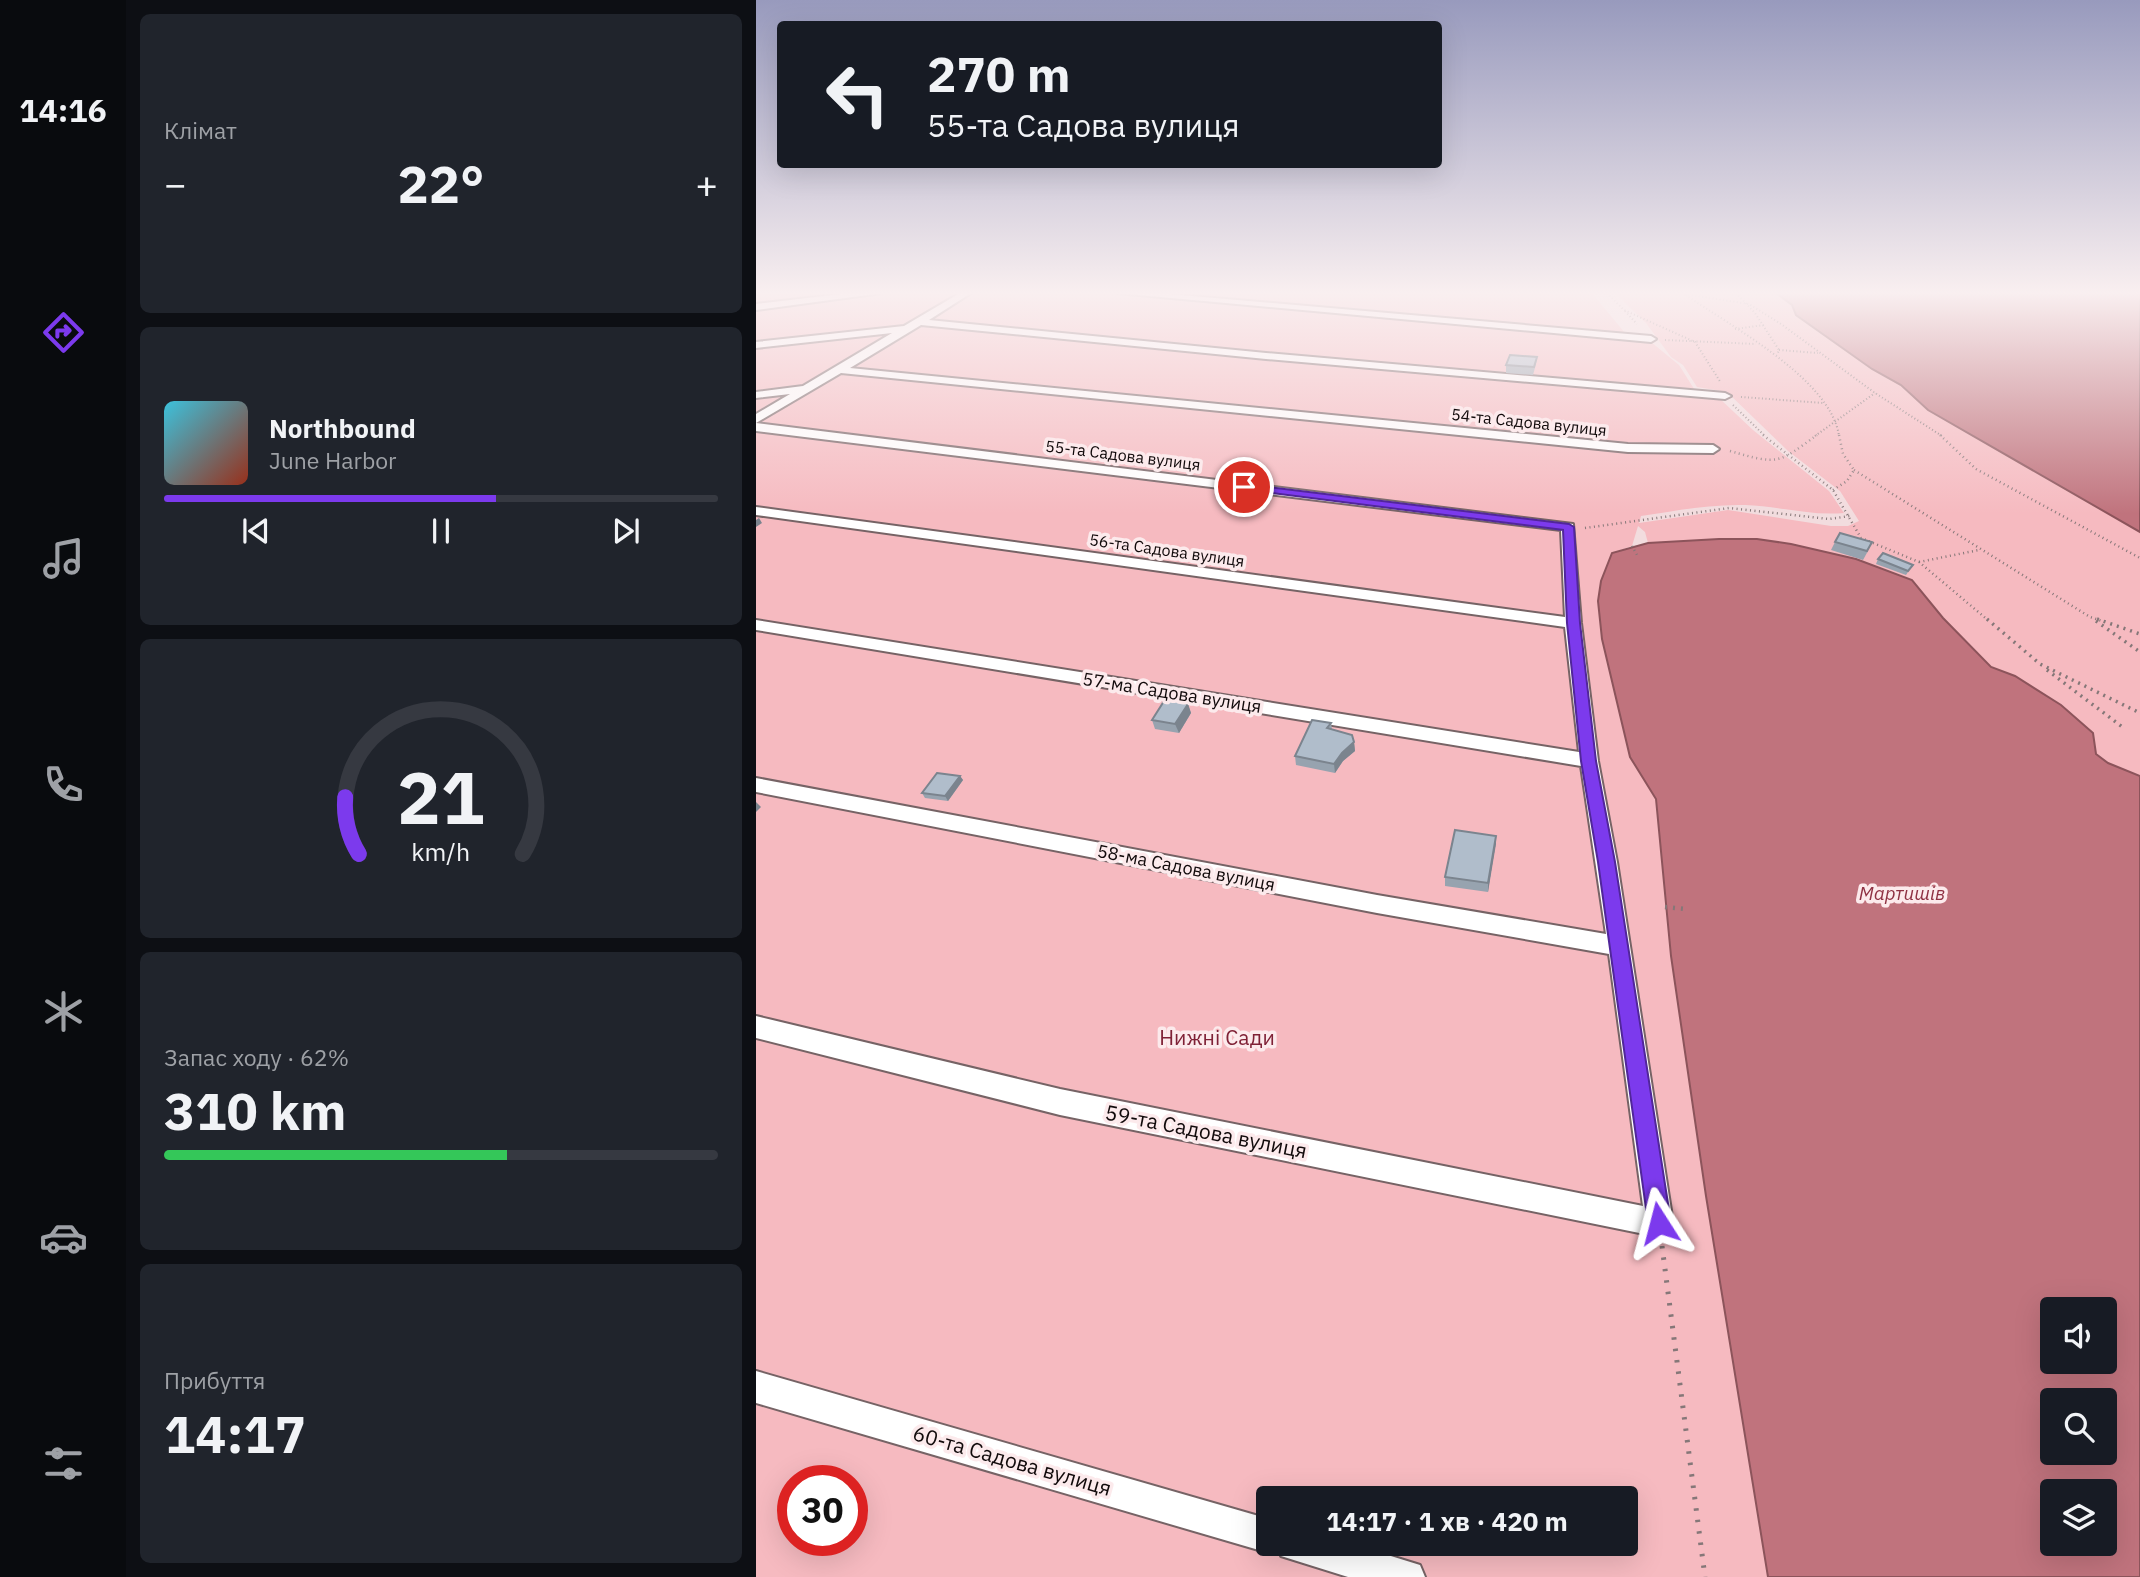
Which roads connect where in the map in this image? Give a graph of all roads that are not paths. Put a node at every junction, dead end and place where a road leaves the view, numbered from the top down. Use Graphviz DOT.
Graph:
graph roads {
  1 [pos="847,367"];
  2 [pos="1388,367"];
  3 [pos="841,370"];
  4 [pos="809,388"];
  5 [pos="756,395"];
  6 [pos="1725,396"];
  7 [pos="756,419"];
  8 [pos="756,427"];
  9 [pos="1713,449"];
  10 [pos="756,512"];
  11 [pos="1569,527"];
  12 [pos="1573,623"];
  13 [pos="756,625"];
  14 [pos="1589,761"];
  15 [pos="756,785"];
  16 [pos="1617,946"];
  17 [pos="756,1027"];
  18 [pos="756,1387"];
  19 [pos="1256,1532"];
  20 [pos="1335,1556"];
  21 [pos="1408,1577"];
  1 -- 3 [label="street"];
  2 -- 6 [label="street"];
  3 -- 4 [label="street"];
  3 -- 9 [label="street, 54-та Садова вулиця"];
  4 -- 5 [label="street"];
  4 -- 7 [label="street"];
  8 -- 11 [label="street, 55-та Садова вулиця"];
  10 -- 12 [label="street, 56-та Садова вулиця"];
  11 -- 12 [label="street"];
  12 -- 14 [label="street"];
  13 -- 14 [label="street, 57-ма Садова вулиця"];
  14 -- 16 [label="street"];
  15 -- 16 [label="street, 58-ма Садова вулиця"];
  16 -- 17 [label="street, 59-та Садова вулиця"];
  18 -- 19 [label="street, 60-та Садова вулиця"];
  20 -- 21 [label="street"];
}
